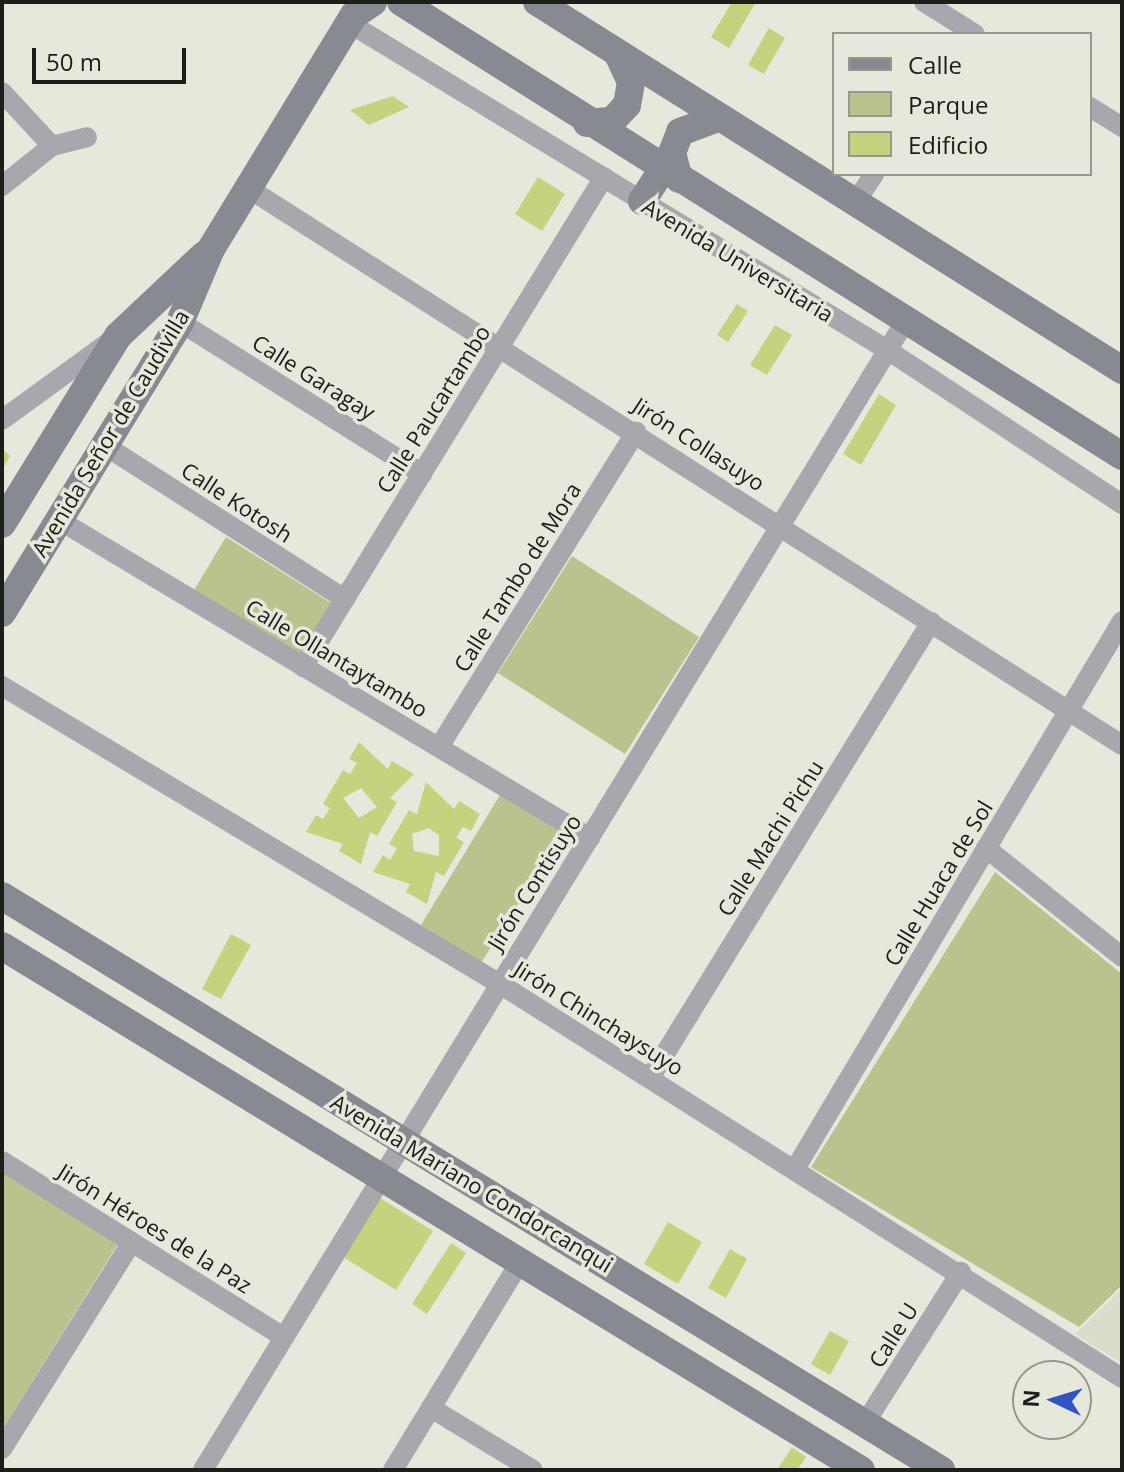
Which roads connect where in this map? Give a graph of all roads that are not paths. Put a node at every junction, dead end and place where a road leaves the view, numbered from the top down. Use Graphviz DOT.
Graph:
graph roads {
  1 [pos="401,2"];
  2 [pos="537,2"];
  3 [pos="924,2"];
  4 [pos="357,11"];
  5 [pos="969,32"];
  6 [pos="618,54"];
  7 [pos="2,92"];
  8 [pos="1092,108"];
  9 [pos="718,118"];
  10 [pos="587,123"];
  11 [pos="1122,127"];
  12 [pos="87,137"];
  13 [pos="52,146"];
  14 [pos="671,174"];
  15 [pos="873,176"];
  16 [pos="604,177"];
  17 [pos="2,186"];
  18 [pos="248,188"];
  19 [pos="642,201"];
  20 [pos="854,204"];
  21 [pos="211,249"];
  22 [pos="906,320"];
  23 [pos="180,322"];
  24 [pos="118,336"];
  25 [pos="501,345"];
  26 [pos="889,351"];
  27 [pos="1122,369"];
  28 [pos="2,420"];
  29 [pos="636,432"];
  30 [pos="104,445"];
  31 [pos="1122,456"];
  32 [pos="422,474"];
  33 [pos="1122,504"];
  34 [pos="59,520"];
  35 [pos="2,524"];
  36 [pos="782,526"];
  37 [pos="345,599"];
  38 [pos="2,613"];
  39 [pos="1122,621"];
  40 [pos="931,622"];
  41 [pos="303,667"];
  42 [pos="2,686"];
  43 [pos="1068,710"];
  44 [pos="1122,745"];
  45 [pos="439,747"];
  46 [pos="590,838"];
  47 [pos="986,848"];
  48 [pos="2,896"];
  49 [pos="2,946"];
  50 [pos="1122,957"];
  51 [pos="500,984"];
  52 [pos="650,1078"];
  53 [pos="403,1141"];
  54 [pos="2,1161"];
  55 [pos="795,1169"];
  56 [pos="380,1177"];
  57 [pos="132,1242"];
  58 [pos="520,1262"];
  59 [pos="961,1272"];
  60 [pos="282,1336"];
  61 [pos="1122,1378"];
  62 [pos="431,1408"];
  63 [pos="865,1423"];
  64 [pos="2,1449"];
  65 [pos="203,1470"];
  66 [pos="393,1470"];
  67 [pos="533,1470"];
  68 [pos="861,1470"];
  69 [pos="941,1470"];
  1 -- 10 [label="main road, Avenida Universitaria"];
  2 -- 6 [label="main road"];
  3 -- 5 [label="street"];
  4 -- 16 [label="street, Avenida Universitaria"];
  4 -- 18 [label="main road, Avenida Señor de Caudivilla"];
  6 -- 9 [label="main road"];
  6 -- 10 [label="main road"];
  7 -- 13 [label="street"];
  8 -- 11 [label="street"];
  9 -- 14 [label="main road"];
  9 -- 20 [label="main road"];
  10 -- 14 [label="main road, Avenida Universitaria"];
  12 -- 13 [label="street"];
  13 -- 17 [label="street"];
  14 -- 19 [label="main road"];
  14 -- 22 [label="main road, Avenida Universitaria"];
  15 -- 20 [label="street"];
  16 -- 19 [label="street, Avenida Universitaria"];
  16 -- 25 [label="street, Calle Paucartambo"];
  18 -- 21 [label="main road, Avenida Señor de Caudivilla"];
  18 -- 25 [label="street, Jirón Collasuyo"];
  19 -- 26 [label="street, Avenida Universitaria"];
  20 -- 27 [label="main road"];
  21 -- 23 [label="main road, Avenida Señor de Caudivilla"];
  21 -- 24 [label="main road, Avenida Señor de Caudivilla"];
  22 -- 26 [label="street, Jirón Contisuyo"];
  22 -- 31 [label="main road, Avenida Universitaria"];
  23 -- 30 [label="main road, Avenida Señor de Caudivilla"];
  23 -- 32 [label="street, Calle Garagay"];
  24 -- 28 [label="street"];
  24 -- 35 [label="main road, Avenida Señor de Caudivilla"];
  25 -- 29 [label="street, Jirón Collasuyo"];
  25 -- 32 [label="street, Calle Paucartambo"];
  26 -- 33 [label="street, Avenida Universitaria"];
  26 -- 36 [label="street, Jirón Contisuyo"];
  29 -- 36 [label="street, Jirón Collasuyo"];
  29 -- 45 [label="street, Calle Tambo de Mora"];
  30 -- 34 [label="main road, Avenida Señor de Caudivilla"];
  30 -- 37 [label="street, Calle Kotosh"];
  32 -- 37 [label="street, Calle Paucartambo"];
  34 -- 38 [label="main road, Avenida Señor de Caudivilla"];
  34 -- 41 [label="street, Calle Ollantaytambo"];
  36 -- 40 [label="street, Jirón Collasuyo"];
  36 -- 46 [label="street, Jirón Contisuyo"];
  37 -- 41 [label="street, Calle Paucartambo"];
  39 -- 43 [label="street, Calle Huaca de Sol"];
  40 -- 43 [label="street, Jirón Collasuyo"];
  40 -- 52 [label="street, Calle Machi Pichu"];
  41 -- 45 [label="street, Calle Ollantaytambo"];
  42 -- 51 [label="street, Jirón Chinchaysuyo"];
  43 -- 44 [label="street, Jirón Collasuyo"];
  43 -- 47 [label="street, Calle Huaca de Sol"];
  45 -- 46 [label="street, Calle Ollantaytambo"];
  46 -- 51 [label="street, Jirón Contisuyo"];
  47 -- 50 [label="street"];
  47 -- 55 [label="street, Calle Huaca de Sol"];
  48 -- 53 [label="main road, Avenida Mariano Condorcanqui"];
  49 -- 56 [label="main road, Avenida Mariano Condorcanqui"];
  51 -- 52 [label="street, Jirón Chinchaysuyo"];
  51 -- 53 [label="street, Jirón Contisuyo"];
  52 -- 55 [label="street, Jirón Chinchaysuyo"];
  53 -- 56 [label="street, Jirón Contisuyo"];
  53 -- 63 [label="main road, Avenida Mariano Condorcanqui"];
  54 -- 57 [label="street, Jirón Héroes de la Paz"];
  55 -- 59 [label="street, Jirón Chinchaysuyo"];
  56 -- 58 [label="main road, Avenida Mariano Condorcanqui"];
  56 -- 60 [label="street, Jirón Contisuyo"];
  57 -- 60 [label="street, Jirón Héroes de la Paz"];
  57 -- 64 [label="street"];
  58 -- 62 [label="street"];
  58 -- 68 [label="main road, Avenida Mariano Condorcanqui"];
  59 -- 61 [label="street, Jirón Chinchaysuyo"];
  59 -- 63 [label="street, Calle U"];
  60 -- 65 [label="street, Jirón Contisuyo"];
  62 -- 66 [label="street"];
  62 -- 67 [label="street"];
  63 -- 69 [label="main road, Avenida Mariano Condorcanqui"];
}
